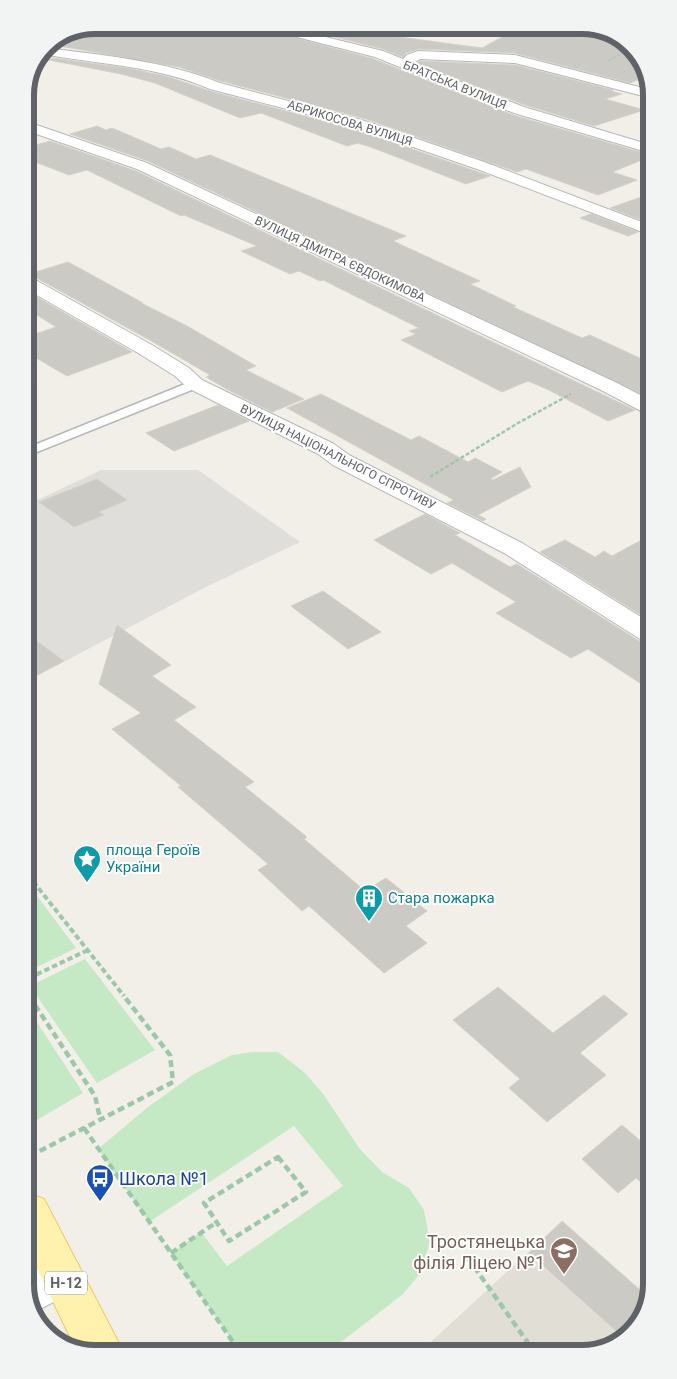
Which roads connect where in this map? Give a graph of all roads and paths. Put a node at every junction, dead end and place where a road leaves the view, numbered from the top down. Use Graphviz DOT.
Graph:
graph roads {
  1 [pos="297,34"];
  2 [pos="53,51"];
  3 [pos="418,55"];
  4 [pos="384,56"];
  5 [pos="405,65"];
  6 [pos="643,92"];
  7 [pos="34,128"];
  8 [pos="643,147"];
  9 [pos="643,227"];
  10 [pos="34,287"];
  11 [pos="597,381"];
  12 [pos="195,384"];
  13 [pos="643,405"];
  14 [pos="34,449"];
  15 [pos="406,492"];
  16 [pos="643,629"];
  17 [pos="34,882"];
  18 [pos="88,950"];
  19 [pos="34,976"];
  20 [pos="34,1004"];
  21 [pos="100,1118"];
  22 [pos="84,1128"];
  23 [pos="34,1154"];
  24 [pos="217,1222"];
  25 [pos="34,1230"];
  26 [pos="171,1253"];
  27 [pos="468,1258"];
  28 [pos="46,1285"];
  29 [pos="95,1345"];
  30 [pos="235,1345"];
  31 [pos="529,1345"];
  1 -- 4 [label="street, БРАТСЬКА ВУЛИЦЯ"];
  2 -- 9 [label="street, АБРИКОСОВА ВУЛИЦЯ"];
  3 -- 4 [label="street"];
  3 -- 5 [label="street"];
  3 -- 6 [label="street"];
  4 -- 5 [label="street, БРАТСЬКА ВУЛИЦЯ"];
  5 -- 8 [label="street, БРАТСЬКА ВУЛИЦЯ"];
  7 -- 11 [label="street, ВУЛИЦЯ ДМИТРА ЄВДОКИМОВА"];
  10 -- 12 [label="street, ВУЛИЦЯ НАЦІОНАЛЬНОГО СПРОТИВУ"];
  11 -- 13 [label="street, ВУЛИЦЯ ДМИТРА ЄВДОКИМОВА"];
  11 -- 15 [label="path"];
  12 -- 14 [label="lane"];
  12 -- 15 [label="street, ВУЛИЦЯ НАЦІОНАЛЬНОГО СПРОТИВУ"];
  15 -- 16 [label="street, ВУЛИЦЯ НАЦІОНАЛЬНОГО СПРОТИВУ"];
  17 -- 18 [label="path"];
  18 -- 19 [label="path"];
  18 -- 21 [label="path"];
  20 -- 21 [label="path"];
  21 -- 22 [label="path"];
  22 -- 23 [label="path"];
  22 -- 26 [label="path"];
  24 -- 24 [label="path"];
  24 -- 26 [label="path"];
  25 -- 28 [label="main road, Н-12"];
  26 -- 30 [label="path"];
  27 -- 31 [label="path"];
  28 -- 29 [label="main road, Н-12"];
}
